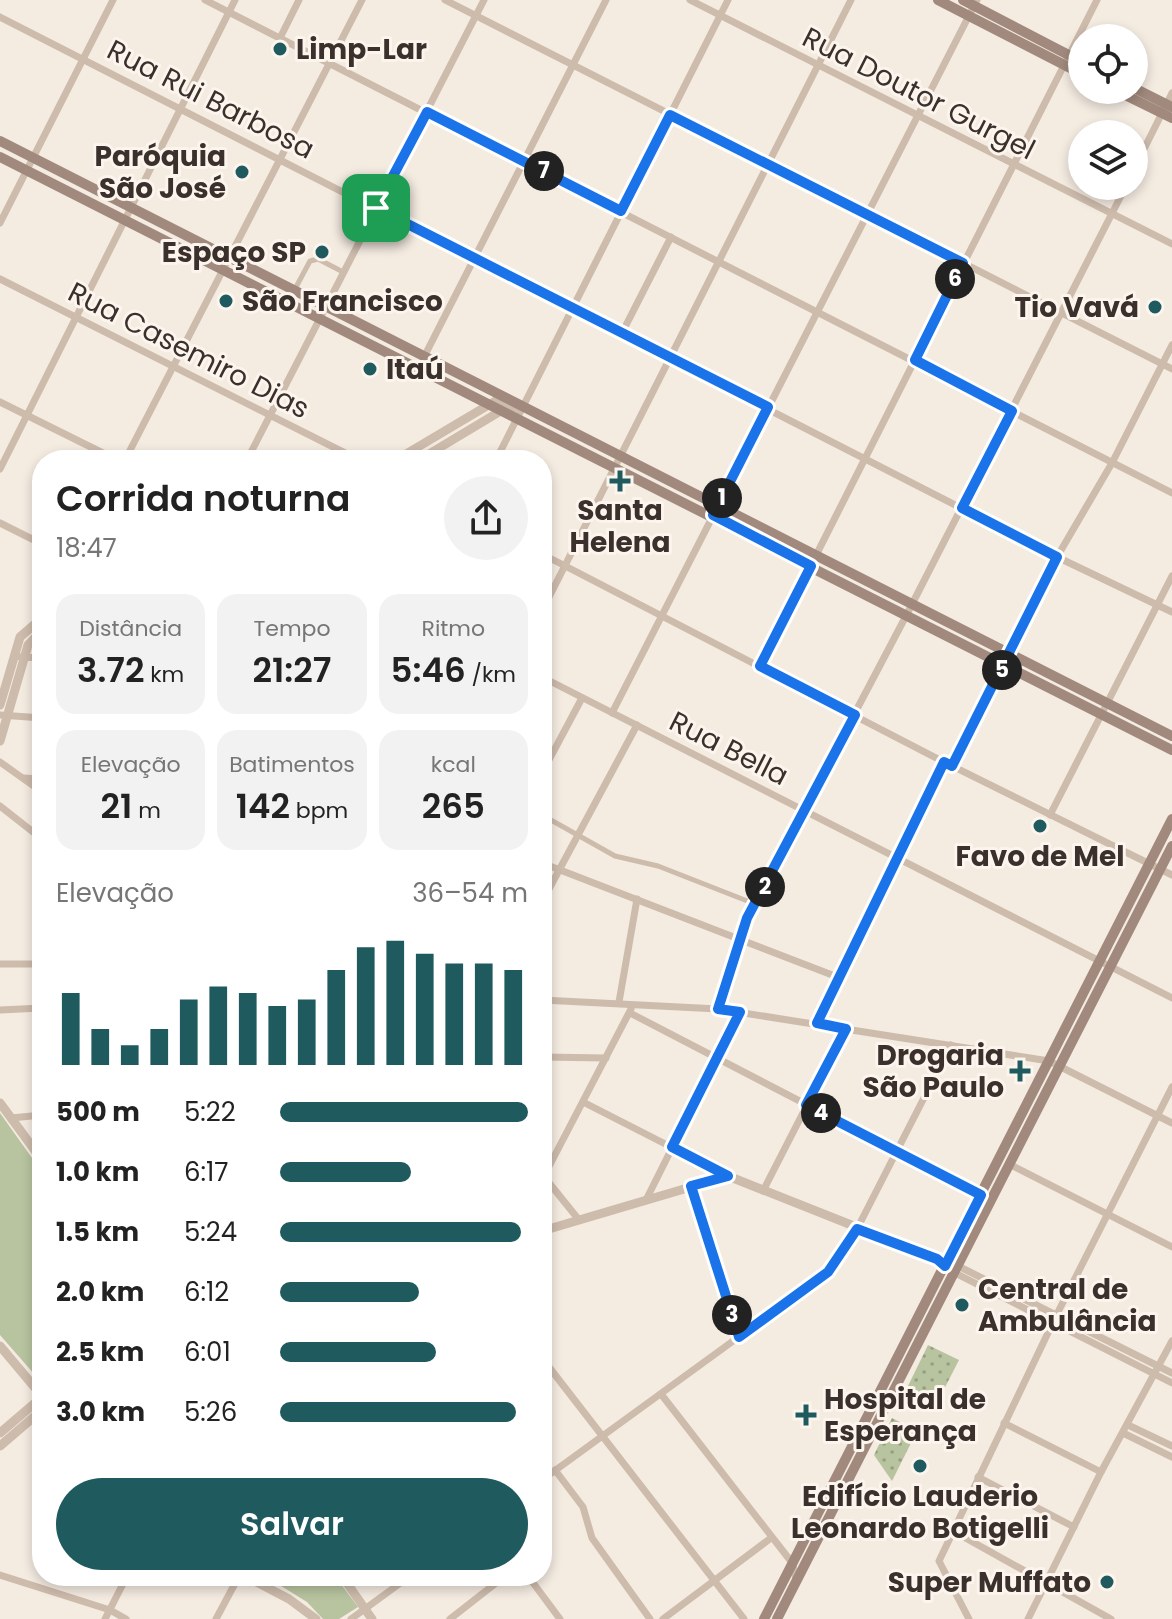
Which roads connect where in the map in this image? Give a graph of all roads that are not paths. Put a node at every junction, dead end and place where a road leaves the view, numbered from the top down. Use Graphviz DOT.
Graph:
graph roads {
  1 [pos="113,0"];
  2 [pos="205,0"];
  3 [pos="235,0"];
  4 [pos="299,0"];
  5 [pos="362,0"];
  6 [pos="445,0"];
  7 [pos="484,0"];
  8 [pos="606,0"];
  9 [pos="690,0"];
  10 [pos="728,0"];
  11 [pos="851,0"];
  12 [pos="938,0"];
  13 [pos="963,0"];
  14 [pos="1097,0"];
  15 [pos="973,7"];
  16 [pos="228,12"];
  17 [pos="720,15"];
  18 [pos="476,16"];
  19 [pos="0,17"];
  20 [pos="280,38"];
  21 [pos="83,59"];
  22 [pos="1067,61"];
  23 [pos="330,64"];
  24 [pos="573,65"];
  25 [pos="818,66"];
  26 [pos="1172,93"];
  27 [pos="1148,97"];
  28 [pos="1148,103"];
  29 [pos="180,109"];
  30 [pos="1168,111"];
  31 [pos="427,112"];
  32 [pos="670,115"];
  33 [pos="917,118"];
  34 [pos="0,141"];
  35 [pos="1148,145"];
  36 [pos="0,157"];
  37 [pos="32,158"];
  38 [pos="279,159"];
  39 [pos="524,161"];
  40 [pos="769,164"];
  41 [pos="1014,166"];
  42 [pos="26,170"];
  43 [pos="1118,200"];
  44 [pos="131,207"];
  45 [pos="376,208"];
  46 [pos="621,211"];
  47 [pos="866,214"];
  48 [pos="1111,214"];
  49 [pos="125,219"];
  50 [pos="0,223"];
  51 [pos="671,237"];
  52 [pos="1172,244"];
  53 [pos="229,257"];
  54 [pos="474,258"];
  55 [pos="719,261"];
  56 [pos="963,263"];
  57 [pos="223,268"];
  58 [pos="343,272"];
  59 [pos="0,279"];
  60 [pos="295,290"];
  61 [pos="326,306"];
  62 [pos="573,308"];
  63 [pos="815,311"];
  64 [pos="1062,314"];
  65 [pos="76,317"];
  66 [pos="320,317"];
  67 [pos="622,333"];
  68 [pos="1172,345"];
  69 [pos="424,357"];
  70 [pos="670,358"];
  71 [pos="915,360"];
  72 [pos="1162,365"];
  73 [pos="172,368"];
  74 [pos="1172,369"];
  75 [pos="497,400"];
  76 [pos="0,402"];
  77 [pos="768,407"];
  78 [pos="504,409"];
  79 [pos="520,411"];
  80 [pos="1012,411"];
  81 [pos="27,415"];
  82 [pos="268,416"];
  83 [pos="97,450"];
  84 [pos="130,450"];
  85 [pos="252,450"];
  86 [pos="338,450"];
  87 [pos="413,450"];
  88 [pos="436,450"];
  89 [pos="501,450"];
  90 [pos="865,458"];
  91 [pos="618,461"];
  92 [pos="1112,463"];
  93 [pos="0,469"];
  94 [pos="1172,493"];
  95 [pos="962,508"];
  96 [pos="716,510"];
  97 [pos="0,523"];
  98 [pos="32,539"];
  99 [pos="817,555"];
  100 [pos="1057,557"];
  101 [pos="552,559"];
  102 [pos="565,566"];
  103 [pos="811,566"];
  104 [pos="1172,576"];
  105 [pos="552,591"];
  106 [pos="1157,605"];
  107 [pos="910,609"];
  108 [pos="1172,612"];
  109 [pos="661,615"];
  110 [pos="32,627"];
  111 [pos="32,641"];
  112 [pos="19,656"];
  113 [pos="32,657"];
  114 [pos="1008,659"];
  115 [pos="760,666"];
  116 [pos="552,682"];
  117 [pos="582,698"];
  118 [pos="1109,703"];
  119 [pos="0,705"];
  120 [pos="612,713"];
  121 [pos="855,715"];
  122 [pos="1103,715"];
  123 [pos="4,716"];
  124 [pos="32,717"];
  125 [pos="637,725"];
  126 [pos="1172,736"];
  127 [pos="0,741"];
  128 [pos="1172,750"];
  129 [pos="552,754"];
  130 [pos="0,762"];
  131 [pos="948,764"];
  132 [pos="21,777"];
  133 [pos="32,778"];
  134 [pos="32,785"];
  135 [pos="0,806"];
  136 [pos="805,811"];
  137 [pos="1050,815"];
  138 [pos="1172,819"];
  139 [pos="552,820"];
  140 [pos="32,831"];
  141 [pos="579,833"];
  142 [pos="1172,846"];
  143 [pos="896,858"];
  144 [pos="1149,864"];
  145 [pos="552,867"];
  146 [pos="1160,869"];
  147 [pos="559,870"];
  148 [pos="1172,875"];
  149 [pos="552,883"];
  150 [pos="637,899"];
  151 [pos="755,904"];
  152 [pos="739,938"];
  153 [pos="0,964"];
  154 [pos="32,964"];
  155 [pos="1105,964"];
  156 [pos="840,978"];
  157 [pos="1172,998"];
  158 [pos="552,1000"];
  159 [pos="619,1002"];
  160 [pos="632,1003"];
  161 [pos="32,1008"];
  162 [pos="718,1009"];
  163 [pos="0,1010"];
  164 [pos="740,1012"];
  165 [pos="630,1013"];
  166 [pos="817,1023"];
  167 [pos="846,1029"];
  168 [pos="951,1045"];
  169 [pos="552,1057"];
  170 [pos="606,1058"];
  171 [pos="717,1058"];
  172 [pos="1054,1064"];
  173 [pos="1172,1087"];
  174 [pos="583,1102"];
  175 [pos="0,1103"];
  176 [pos="806,1105"];
  177 [pos="32,1116"];
  178 [pos="1157,1116"];
  179 [pos="11,1118"];
  180 [pos="1172,1123"];
  181 [pos="32,1145"];
  182 [pos="672,1147"];
  183 [pos="896,1152"];
  184 [pos="1008,1157"];
  185 [pos="552,1159"];
  186 [pos="728,1176"];
  187 [pos="552,1186"];
  188 [pos="691,1186"];
  189 [pos="763,1191"];
  190 [pos="981,1195"];
  191 [pos="646,1200"];
  192 [pos="1108,1214"];
  193 [pos="579,1220"];
  194 [pos="552,1228"];
  195 [pos="857,1229"];
  196 [pos="1172,1247"];
  197 [pos="951,1267"];
  198 [pos="1054,1320"];
  199 [pos="739,1337"];
  200 [pos="1172,1341"];
  201 [pos="0,1346"];
  202 [pos="552,1371"];
  203 [pos="1157,1371"];
  204 [pos="1172,1373"];
  205 [pos="1172,1383"];
  206 [pos="32,1384"];
  207 [pos="661,1394"];
  208 [pos="32,1405"];
  209 [pos="32,1419"];
  210 [pos="1004,1423"];
  211 [pos="1128,1425"];
  212 [pos="0,1433"];
  213 [pos="1123,1433"];
  214 [pos="601,1437"];
  215 [pos="0,1446"];
  216 [pos="1172,1446"];
  217 [pos="1172,1457"];
  218 [pos="555,1470"];
  219 [pos="552,1472"];
  220 [pos="1101,1472"];
  221 [pos="978,1477"];
  222 [pos="1074,1527"];
  223 [pos="953,1531"];
  224 [pos="771,1538"];
  225 [pos="793,1564"];
  226 [pos="0,1575"];
  227 [pos="796,1581"];
  228 [pos="1046,1582"];
  229 [pos="713,1583"];
  230 [pos="32,1585"];
  231 [pos="35,1586"];
  232 [pos="122,1586"];
  233 [pos="234,1586"];
  234 [pos="264,1586"];
  235 [pos="349,1586"];
  236 [pos="396,1586"];
  237 [pos="492,1586"];
  238 [pos="535,1586"];
  239 [pos="365,1609"];
  240 [pos="110,1610"];
  241 [pos="105,1619"];
  242 [pos="126,1619"];
  243 [pos="216,1619"];
  244 [pos="316,1619"];
  245 [pos="351,1619"];
  246 [pos="372,1619"];
  247 [pos="450,1619"];
  248 [pos="560,1619"];
  249 [pos="650,1619"];
  250 [pos="663,1619"];
  251 [pos="744,1619"];
  252 [pos="764,1619"];
  253 [pos="777,1619"];
  254 [pos="969,1619"];
  255 [pos="1028,1619"];
  256 [pos="1111,1619"];
  1 -- 21 [label="street"];
  2 -- 16 [label="street"];
  3 -- 16 [label="street"];
  4 -- 20 [label="street"];
  5 -- 23 [label="street"];
  6 -- 18 [label="street"];
  7 -- 18 [label="street"];
  8 -- 24 [label="street"];
  9 -- 17 [label="street, Rua Doutor Gurgel"];
  10 -- 17 [label="street"];
  11 -- 25 [label="street"];
  12 -- 15 [label="main road"];
  13 -- 15 [label="main road"];
  14 -- 22 [label="street"];
  15 -- 22 [label="main road"];
  15 -- 33 [label="street"];
  16 -- 20 [label="street"];
  16 -- 29 [label="street"];
  17 -- 25 [label="street, Rua Doutor Gurgel"];
  17 -- 32 [label="street"];
  18 -- 24 [label="street"];
  18 -- 31 [label="street"];
  19 -- 21 [label="street, Rua Rui Barbosa"];
  20 -- 23 [label="street"];
  21 -- 29 [label="street, Rua Rui Barbosa"];
  21 -- 37 [label="street"];
  22 -- 41 [label="street"];
  23 -- 31 [label="street"];
  23 -- 38 [label="street"];
  24 -- 32 [label="street"];
  24 -- 39 [label="street"];
  25 -- 33 [label="street, Rua Doutor Gurgel"];
  25 -- 40 [label="street"];
  26 -- 30 [label="street"];
  27 -- 30 [label="main road"];
  28 -- 30 [label="main road"];
  29 -- 38 [label="street, Rua Rui Barbosa"];
  29 -- 44 [label="street"];
  30 -- 35 [label="street"];
  31 -- 39 [label="street"];
  31 -- 45 [label="street"];
  32 -- 40 [label="street"];
  32 -- 46 [label="street"];
  33 -- 41 [label="street, Rua Doutor Gurgel"];
  33 -- 47 [label="street"];
  34 -- 37 [label="main road"];
  36 -- 42 [label="main road"];
  37 -- 42 [label="street"];
  37 -- 44 [label="main road"];
  38 -- 45 [label="street, Rua Rui Barbosa"];
  38 -- 53 [label="street"];
  39 -- 46 [label="street"];
  39 -- 54 [label="street"];
  40 -- 47 [label="street"];
  40 -- 55 [label="street"];
  41 -- 48 [label="street, Rua Doutor Gurgel"];
  41 -- 56 [label="street"];
  42 -- 49 [label="main road"];
  42 -- 50 [label="street"];
  43 -- 48 [label="street"];
  44 -- 49 [label="street"];
  44 -- 53 [label="main road"];
  45 -- 54 [label="street, Rua Rui Barbosa"];
  45 -- 58 [label="street"];
  46 -- 51 [label="street"];
  46 -- 62 [label="street"];
  47 -- 56 [label="street"];
  47 -- 63 [label="street"];
  48 -- 52 [label="street, Rua Doutor Gurgel"];
  48 -- 64 [label="street"];
  49 -- 57 [label="main road"];
  49 -- 65 [label="street"];
  51 -- 55 [label="street"];
  51 -- 67 [label="street"];
  53 -- 57 [label="street"];
  53 -- 60 [label="main road"];
  54 -- 62 [label="street, Rua Rui Barbosa"];
  54 -- 69 [label="street"];
  55 -- 63 [label="street"];
  55 -- 70 [label="street"];
  56 -- 64 [label="street"];
  56 -- 71 [label="street"];
  57 -- 66 [label="main road"];
  57 -- 73 [label="street"];
  58 -- 60 [label="street"];
  58 -- 61 [label="street"];
  59 -- 65 [label="street, Rua Casemiro Dias"];
  60 -- 61 [label="main road"];
  61 -- 66 [label="street"];
  61 -- 69 [label="main road"];
  62 -- 67 [label="street, Rua Rui Barbosa"];
  62 -- 79 [label="street"];
  63 -- 71 [label="street"];
  63 -- 77 [label="street"];
  64 -- 72 [label="street"];
  64 -- 80 [label="street"];
  65 -- 73 [label="street, Rua Casemiro Dias"];
  65 -- 81 [label="street"];
  66 -- 75 [label="main road"];
  66 -- 82 [label="street"];
  67 -- 70 [label="street, Rua Rui Barbosa"];
  68 -- 72 [label="street"];
  69 -- 75 [label="main road"];
  70 -- 77 [label="street, Rua Rui Barbosa"];
  70 -- 91 [label="street"];
  71 -- 80 [label="street"];
  71 -- 90 [label="street"];
  72 -- 74 [label="street"];
  72 -- 92 [label="street"];
  73 -- 82 [label="street, Rua Casemiro Dias"];
  73 -- 84 [label="street"];
  75 -- 78 [label="main road"];
  75 -- 79 [label="main road"];
  75 -- 87 [label="street"];
  76 -- 81 [label="street"];
  77 -- 90 [label="street, Rua Rui Barbosa"];
  77 -- 96 [label="street"];
  78 -- 79 [label="main road"];
  78 -- 88 [label="street"];
  79 -- 89 [label="street"];
  79 -- 91 [label="main road"];
  80 -- 92 [label="street"];
  80 -- 95 [label="street"];
  81 -- 83 [label="street"];
  81 -- 93 [label="street"];
  82 -- 85 [label="street"];
  82 -- 86 [label="street, Rua Casemiro Dias"];
  90 -- 95 [label="street, Rua Rui Barbosa"];
  90 -- 99 [label="street"];
  91 -- 96 [label="main road"];
  91 -- 102 [label="street"];
  92 -- 94 [label="street"];
  92 -- 100 [label="street"];
  95 -- 100 [label="street, Rua Rui Barbosa"];
  95 -- 107 [label="street"];
  96 -- 99 [label="main road"];
  96 -- 103 [label="main road"];
  96 -- 109 [label="street"];
  97 -- 98 [label="street"];
  99 -- 103 [label="street"];
  99 -- 107 [label="main road"];
  100 -- 106 [label="street, Rua Rui Barbosa"];
  100 -- 114 [label="street"];
  101 -- 102 [label="street"];
  102 -- 105 [label="street"];
  102 -- 109 [label="street"];
  103 -- 107 [label="main road"];
  103 -- 115 [label="street"];
  104 -- 106 [label="street"];
  106 -- 108 [label="street, Rua Rui Barbosa"];
  106 -- 118 [label="street"];
  107 -- 114 [label="main road"];
  107 -- 121 [label="street"];
  109 -- 115 [label="street"];
  109 -- 120 [label="street"];
  110 -- 112 [label="street"];
  111 -- 112 [label="street"];
  112 -- 113 [label="street"];
  112 -- 119 [label="street"];
  112 -- 123 [label="street"];
  114 -- 118 [label="main road"];
  114 -- 122 [label="main road"];
  114 -- 131 [label="street"];
  115 -- 121 [label="street"];
  116 -- 117 [label="street, Rua Bella"];
  117 -- 120 [label="street, Rua Bella"];
  117 -- 129 [label="street"];
  118 -- 122 [label="street"];
  118 -- 126 [label="main road"];
  120 -- 125 [label="street, Rua Bella"];
  121 -- 131 [label="street"];
  121 -- 136 [label="street"];
  122 -- 128 [label="main road"];
  122 -- 137 [label="street"];
  123 -- 124 [label="street"];
  123 -- 127 [label="street"];
  125 -- 136 [label="street, Rua Bella"];
  125 -- 141 [label="street"];
  130 -- 132 [label="street"];
  131 -- 137 [label="street"];
  131 -- 143 [label="street"];
  132 -- 133 [label="street"];
  132 -- 134 [label="street"];
  135 -- 140 [label="street"];
  136 -- 143 [label="street, Rua Bella"];
  136 -- 151 [label="street"];
  137 -- 144 [label="street"];
  138 -- 144 [label="main road"];
  139 -- 141 [label="street"];
  141 -- 147 [label="street"];
  141 -- 151 [label="street"];
  142 -- 146 [label="main road"];
  143 -- 155 [label="street, Rua Bella"];
  143 -- 156 [label="street"];
  144 -- 146 [label="street"];
  144 -- 155 [label="main road"];
  145 -- 147 [label="street"];
  146 -- 148 [label="street"];
  146 -- 155 [label="main road"];
  147 -- 149 [label="street"];
  147 -- 150 [label="street"];
  150 -- 152 [label="street"];
  150 -- 159 [label="street"];
  151 -- 152 [label="street"];
  152 -- 156 [label="street"];
  152 -- 162 [label="street"];
  153 -- 154 [label="street"];
  155 -- 157 [label="street, Rua Bella"];
  155 -- 172 [label="main road"];
  156 -- 166 [label="street"];
  158 -- 159 [label="street"];
  159 -- 160 [label="street"];
  160 -- 162 [label="street"];
  160 -- 165 [label="street"];
  161 -- 163 [label="street"];
  162 -- 164 [label="street"];
  164 -- 166 [label="street"];
  164 -- 171 [label="street"];
  165 -- 170 [label="street"];
  165 -- 171 [label="street"];
  166 -- 167 [label="street"];
  167 -- 168 [label="street"];
  167 -- 176 [label="street"];
  168 -- 172 [label="street"];
  168 -- 183 [label="street"];
  169 -- 170 [label="street"];
  170 -- 174 [label="street"];
  171 -- 176 [label="street"];
  171 -- 182 [label="street"];
  172 -- 178 [label="street"];
  172 -- 184 [label="main road"];
  173 -- 178 [label="street"];
  174 -- 182 [label="street"];
  174 -- 185 [label="street"];
  175 -- 179 [label="street"];
  176 -- 183 [label="street"];
  176 -- 189 [label="street"];
  177 -- 179 [label="street"];
  178 -- 180 [label="street"];
  178 -- 192 [label="street"];
  179 -- 181 [label="street"];
  182 -- 186 [label="street"];
  182 -- 191 [label="street"];
  183 -- 190 [label="street"];
  183 -- 195 [label="street"];
  184 -- 190 [label="main road"];
  184 -- 192 [label="street"];
  184 -- 197 [label="main road"];
  186 -- 188 [label="street"];
  186 -- 189 [label="street"];
  187 -- 193 [label="street"];
  188 -- 191 [label="street"];
  188 -- 199 [label="street"];
  189 -- 195 [label="street"];
  190 -- 197 [label="main road"];
  191 -- 193 [label="street"];
  192 -- 196 [label="street"];
  192 -- 198 [label="street"];
  193 -- 194 [label="street"];
  195 -- 197 [label="street"];
  195 -- 199 [label="street"];
  197 -- 198 [label="street"];
  197 -- 225 [label="main road"];
  197 -- 227 [label="main road"];
  198 -- 203 [label="street"];
  198 -- 210 [label="street"];
  199 -- 207 [label="street"];
  200 -- 203 [label="street"];
  201 -- 206 [label="street"];
  202 -- 214 [label="street"];
  203 -- 204 [label="street"];
  203 -- 205 [label="street"];
  203 -- 211 [label="street"];
  207 -- 214 [label="street"];
  207 -- 224 [label="street"];
  208 -- 212 [label="street"];
  209 -- 215 [label="street"];
  210 -- 220 [label="street"];
  210 -- 221 [label="street"];
  211 -- 213 [label="street"];
  211 -- 216 [label="street"];
  213 -- 217 [label="street"];
  213 -- 220 [label="street"];
  214 -- 218 [label="street"];
  214 -- 229 [label="street"];
  218 -- 219 [label="street"];
  218 -- 249 [label="street"];
  220 -- 222 [label="street"];
  221 -- 222 [label="street"];
  221 -- 223 [label="street"];
  222 -- 228 [label="street"];
  223 -- 228 [label="street"];
  223 -- 254 [label="street"];
  224 -- 225 [label="street"];
  224 -- 229 [label="street"];
  225 -- 227 [label="street"];
  225 -- 252 [label="main road"];
  226 -- 230 [label="street"];
  227 -- 253 [label="main road"];
  228 -- 255 [label="street"];
  228 -- 256 [label="street"];
  229 -- 250 [label="street"];
  229 -- 251 [label="street"];
  231 -- 240 [label="street"];
  232 -- 240 [label="street"];
  233 -- 243 [label="street"];
  234 -- 244 [label="street"];
  235 -- 239 [label="street"];
  236 -- 239 [label="street"];
  237 -- 247 [label="street"];
  238 -- 248 [label="street"];
  239 -- 245 [label="street"];
  239 -- 246 [label="street"];
  240 -- 241 [label="street"];
  240 -- 242 [label="street"];
}
